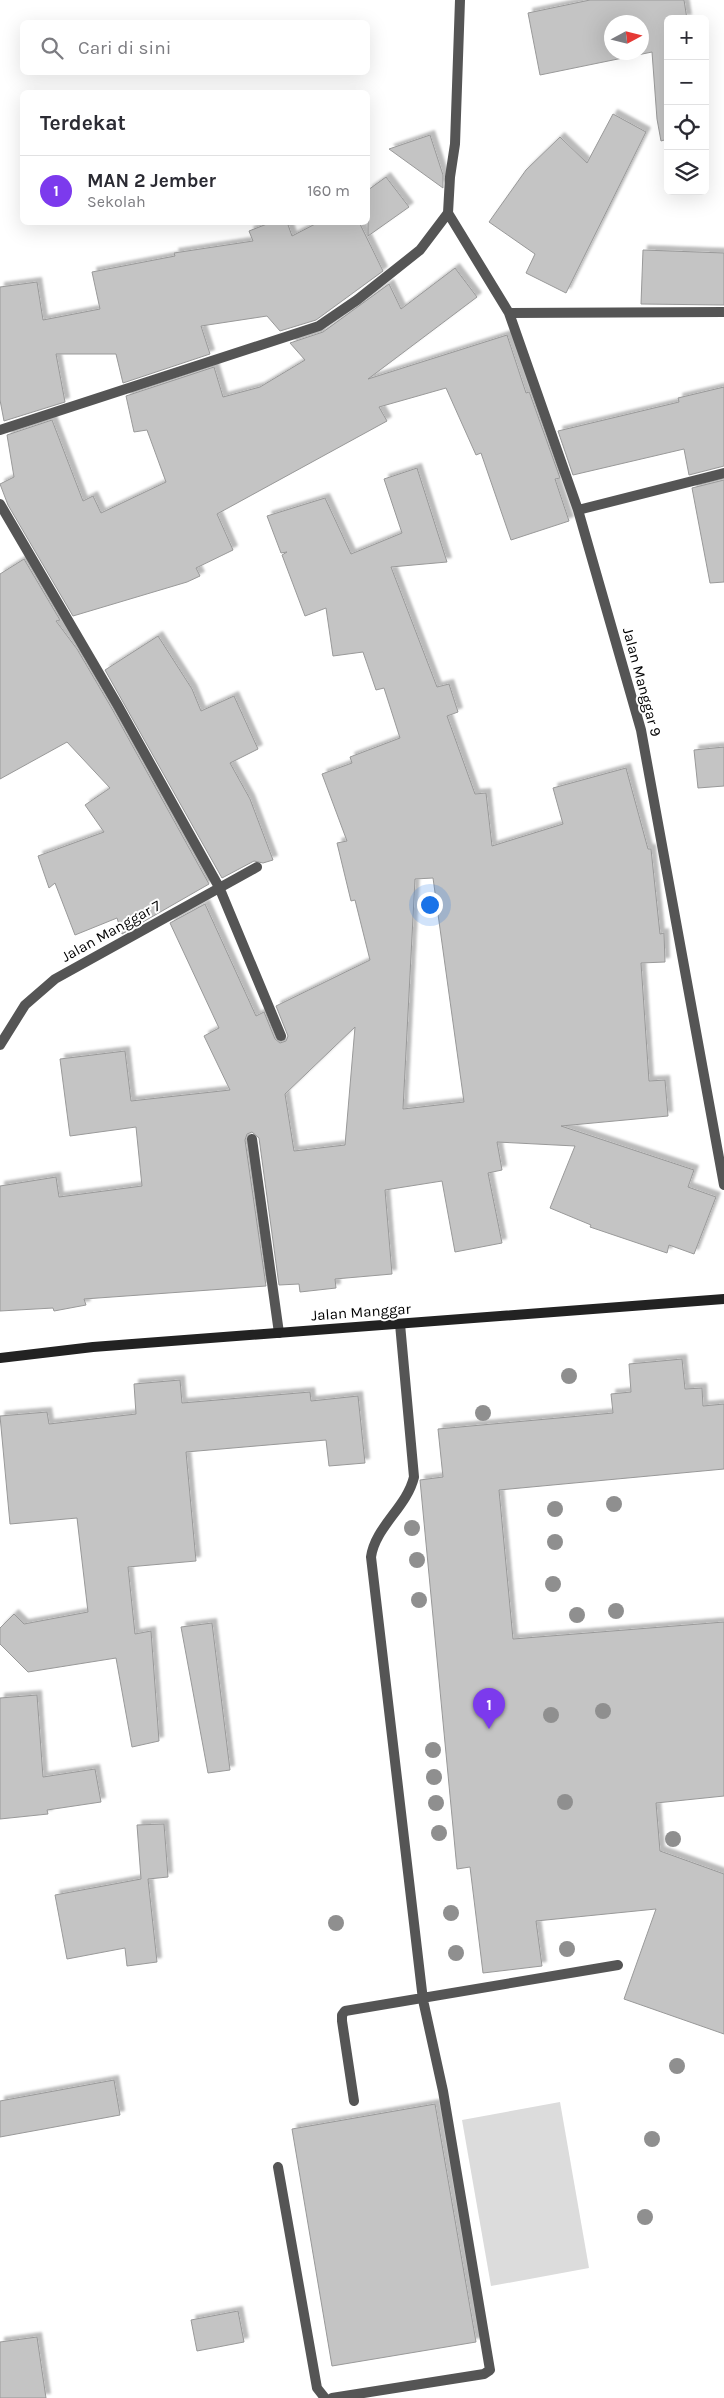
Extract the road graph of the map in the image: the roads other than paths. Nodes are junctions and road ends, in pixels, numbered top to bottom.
1 (460, 0) edge
2 (448, 213) junction
3 (724, 312) edge
4 (510, 313) junction
5 (0, 430) edge
6 (724, 473) edge
7 (0, 504) edge
8 (578, 510) junction
9 (257, 867) dead end
10 (219, 887) junction
11 (281, 1036) dead end
12 (0, 1045) edge
13 (252, 1139) dead end
14 (724, 1185) edge
15 (724, 1299) edge
16 (400, 1324) junction
17 (279, 1333) junction
18 (0, 1358) edge
19 (618, 1965) dead end
20 (422, 2000) junction
21 (354, 2101) dead end
22 (278, 2166) dead end
23 (326, 2398) edge
24 (332, 2398) edge

1 - 2 street
2 - 4 street, Jalan Manggar 9
2 - 5 street
3 - 4 street
4 - 8 street, Jalan Manggar 9
6 - 8 street
7 - 10 street
8 - 14 street, Jalan Manggar 9
9 - 10 street, Jalan Manggar 7
10 - 11 street
10 - 12 street, Jalan Manggar 7
13 - 17 street
15 - 16 main road, Jalan Manggar
16 - 17 main road, Jalan Manggar
16 - 20 street
17 - 18 main road, Jalan Manggar
19 - 20 street
20 - 21 street
20 - 24 street
22 - 23 street

